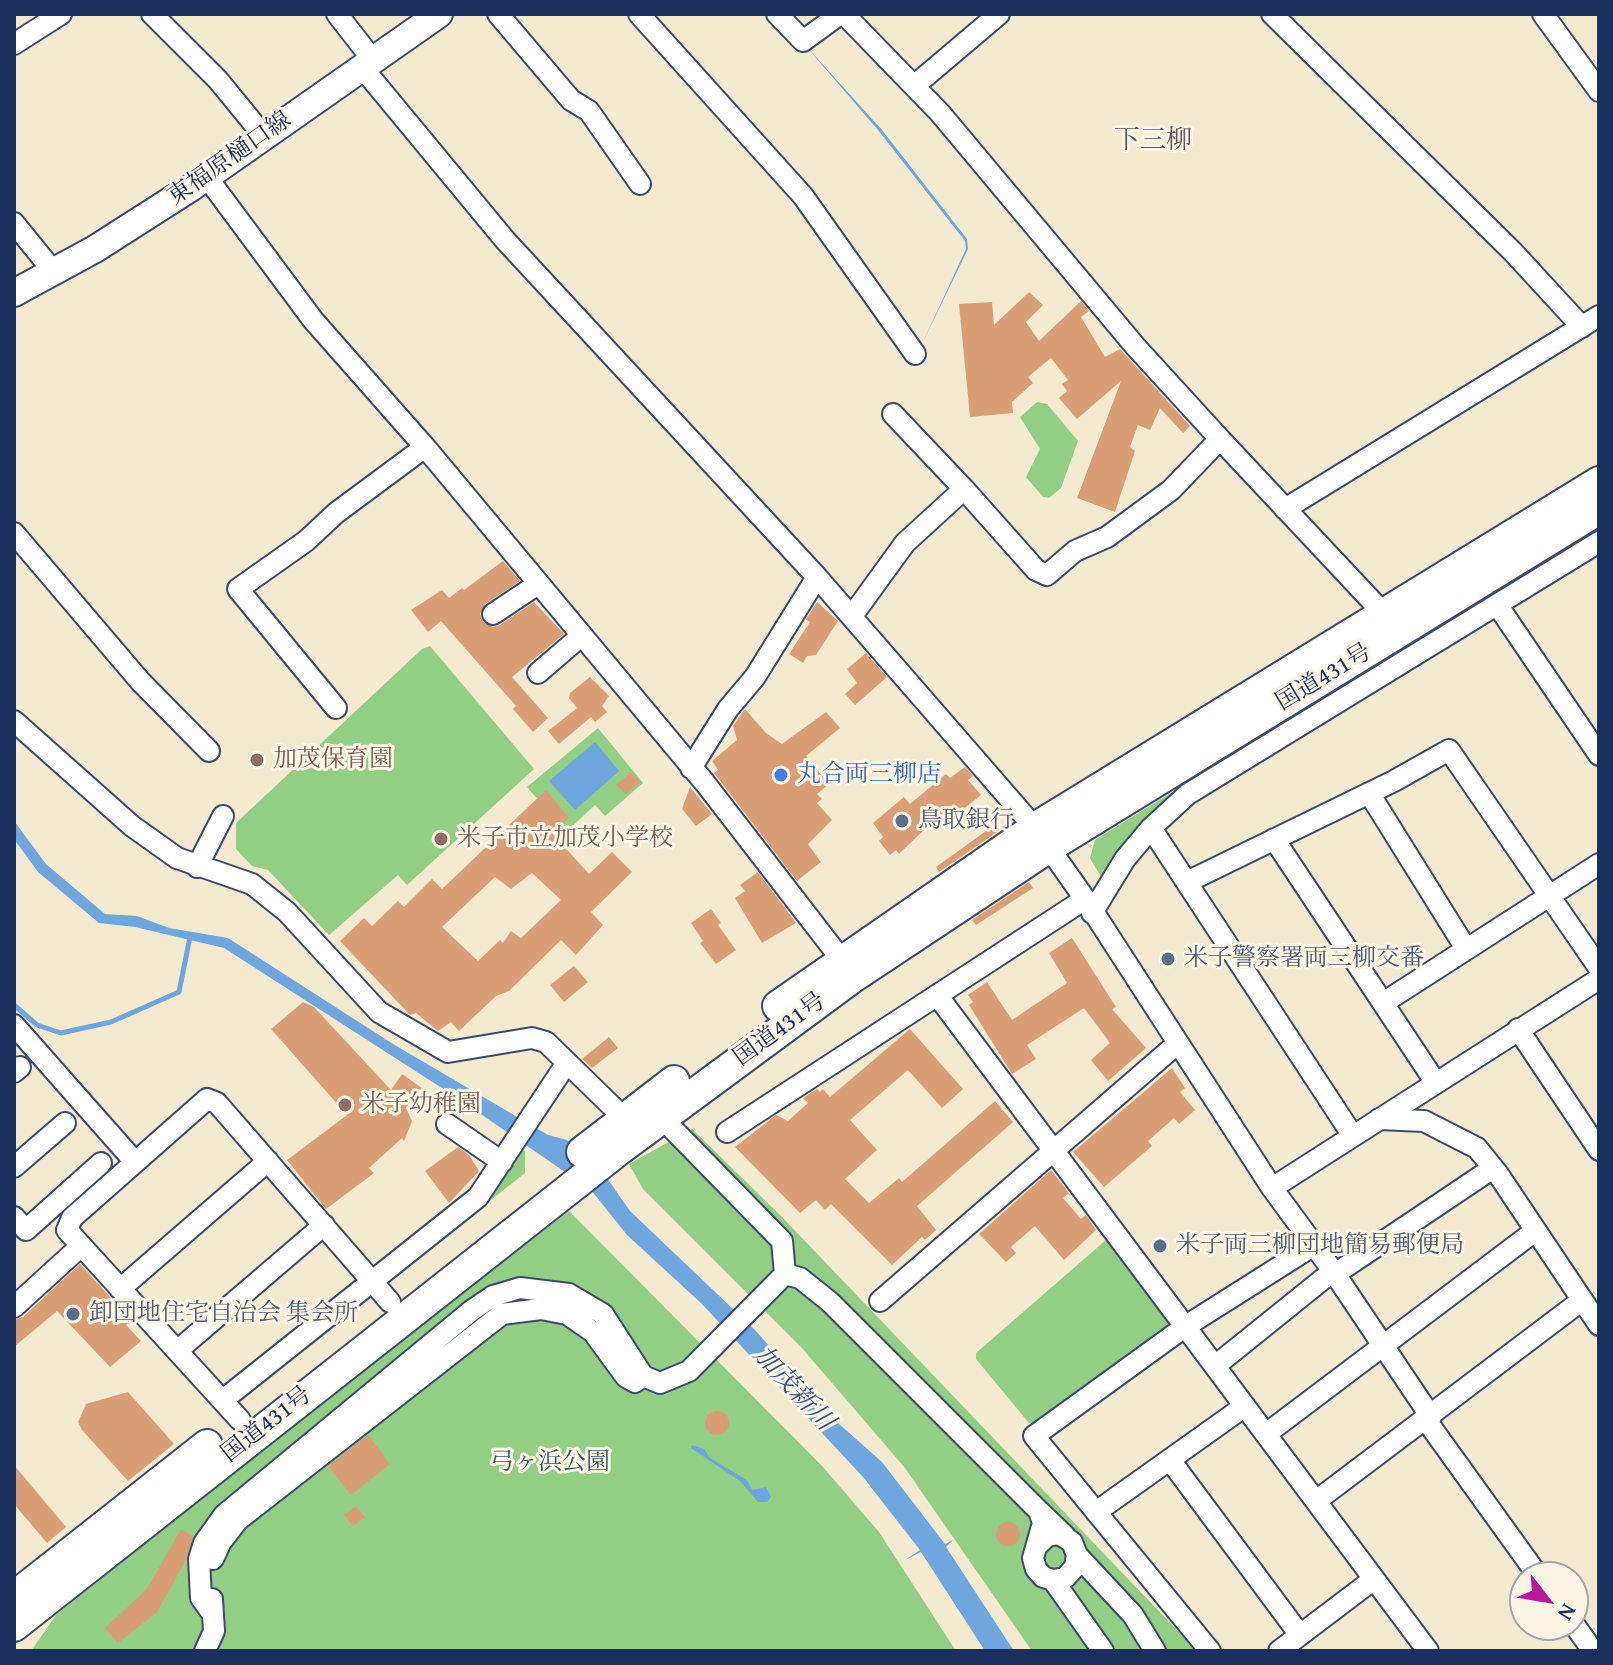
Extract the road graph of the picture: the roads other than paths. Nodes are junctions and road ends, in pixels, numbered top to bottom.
1 (61, 14) edge
2 (152, 14) edge
3 (337, 14) edge
4 (439, 14) edge
5 (498, 14) edge
6 (639, 14) edge
7 (777, 14) edge
8 (842, 14) edge
9 (999, 14) edge
10 (1272, 14) edge
11 (1543, 14) edge
12 (14, 44) edge
13 (367, 62) junction
14 (914, 86) junction
15 (1599, 91) edge
16 (263, 135) junction
17 (206, 176) junction
18 (640, 184) dead end
19 (14, 223) edge
20 (53, 271) junction
21 (14, 293) edge
22 (1590, 322) edge
23 (915, 354) dead end
24 (893, 414) dead end
25 (1220, 439) junction
26 (425, 447) junction
27 (1599, 482) edge
28 (964, 489) junction
29 (1285, 509) junction
30 (1599, 509) edge
31 (14, 533) edge
32 (1599, 542) edge
33 (817, 577) junction
34 (538, 584) junction
35 (1498, 606) junction
36 (493, 614) dead end
37 (1385, 615) junction
38 (852, 616) junction
39 (581, 636) junction
40 (538, 673) dead end
41 (336, 708) dead end
42 (1599, 717) edge
43 (14, 721) edge
44 (1580, 728) junction
45 (209, 751) dead end
46 (1599, 755) edge
47 (691, 768) junction
48 (1369, 793) junction
49 (223, 816) dead end
50 (1151, 828) junction
51 (1042, 837) junction
52 (1274, 839) junction
53 (1599, 864) edge
54 (197, 867) junction
55 (1187, 882) junction
56 (1550, 897) junction
57 (1088, 906) junction
58 (1465, 947) junction
59 (841, 959) junction
60 (1599, 968) edge
61 (1599, 979) edge
62 (937, 995) junction
63 (1383, 1003) junction
64 (14, 1025) edge
65 (1518, 1029) junction
66 (1178, 1043) junction
67 (566, 1064) junction
68 (1436, 1083) junction
69 (661, 1117) junction
70 (1379, 1119) junction
71 (65, 1123) dead end
72 (447, 1124) dead end
73 (727, 1132) dead end
74 (617, 1133) junction
75 (1353, 1136) junction
76 (1052, 1150) junction
77 (1599, 1150) edge
78 (268, 1161) junction
79 (135, 1162) junction
80 (502, 1162) junction
81 (101, 1163) dead end
82 (14, 1167) edge
83 (1493, 1168) junction
84 (1272, 1188) junction
85 (542, 1196) junction
86 (14, 1217) edge
87 (324, 1225) junction
88 (1535, 1231) junction
89 (1314, 1245) junction
90 (81, 1246) junction
91 (1334, 1272) junction
92 (785, 1274) junction
93 (120, 1289) junction
94 (382, 1291) junction
95 (880, 1301) dead end
96 (1581, 1301) junction
97 (14, 1307) edge
98 (1599, 1325) edge
99 (1186, 1326) junction
100 (1381, 1344) junction
101 (177, 1351) junction
102 (1215, 1366) junction
103 (1245, 1406) junction
104 (231, 1410) junction
105 (1428, 1418) junction
106 (1266, 1434) junction
107 (1170, 1460) junction
108 (1316, 1501) junction
109 (1039, 1511) junction
110 (1096, 1512) junction
111 (1065, 1536) junction
112 (1038, 1545) junction
113 (1077, 1555) junction
114 (1528, 1561) edge
115 (1374, 1579) junction
116 (1053, 1580) junction
117 (14, 1597) edge
118 (14, 1626) edge
119 (1300, 1635) junction
120 (205, 1651) edge
121 (1103, 1651) edge
122 (1155, 1651) edge
123 (1210, 1651) edge
124 (1279, 1651) edge
125 (1428, 1651) edge

1 - 12 street
2 - 16 street
3 - 13 street
4 - 13 main road, 東福原樋口線
5 - 18 street
6 - 23 street
7 - 8 street
8 - 14 street
9 - 14 street
10 - 22 street
11 - 15 street
13 - 16 main road, 東福原樋口線
13 - 33 street
14 - 25 street
16 - 17 main road, 東福原樋口線
17 - 20 main road, 東福原樋口線
17 - 26 street
19 - 20 street
20 - 21 main road, 東福原樋口線
22 - 29 street
24 - 28 street
25 - 28 street
25 - 29 street
26 - 34 street
26 - 41 street
27 - 37 highway, 国道431号
28 - 38 street
29 - 37 street
30 - 51 highway, 国道431号
31 - 45 street
32 - 35 street
33 - 38 street
33 - 47 street
34 - 36 street
34 - 39 street
35 - 44 street
35 - 50 street
37 - 51 highway, 国道431号
38 - 51 street
39 - 40 street
39 - 47 street
42 - 44 street
43 - 54 street
44 - 46 street
47 - 59 street
48 - 52 street
48 - 56 street
48 - 58 street
49 - 54 street
50 - 55 street
50 - 57 street
51 - 57 street
51 - 59 highway, 国道431号
51 - 69 highway, 国道431号
52 - 55 street
52 - 63 street
53 - 56 street
54 - 67 street
55 - 75 street
56 - 58 street
56 - 60 street
57 - 62 street
57 - 66 street
58 - 63 street
59 - 74 highway, 国道431号
61 - 65 street
62 - 73 street
62 - 76 street
63 - 68 street
64 - 79 street
65 - 68 street
65 - 77 street
66 - 76 street
66 - 84 street
67 - 74 street
67 - 80 street
68 - 70 street
69 - 74 highway, 国道431号
69 - 92 street
70 - 75 street
70 - 83 street
71 - 82 street
72 - 80 street
74 - 85 highway, 国道431号
75 - 84 street
76 - 95 street
76 - 99 street
78 - 79 street
78 - 87 street
78 - 93 street
79 - 90 street
80 - 94 street
81 - 86 street
83 - 88 street
83 - 91 street
84 - 89 street
85 - 94 highway, 国道431号
85 - 118 highway, 国道431号
87 - 94 street
87 - 101 street
88 - 96 street
88 - 100 street
89 - 91 street
89 - 99 street
90 - 93 street
90 - 97 street
91 - 100 street
91 - 102 street
92 - 109 street
92 - 120 street
93 - 101 street
94 - 104 highway, 国道431号
96 - 98 street
96 - 105 street
99 - 102 street
99 - 110 street
100 - 105 street
100 - 106 street
101 - 104 street
102 - 103 street
103 - 106 street
103 - 107 street
104 - 117 highway, 国道431号
105 - 108 street
105 - 114 street
106 - 108 street
107 - 110 street
107 - 119 street
108 - 115 street
109 - 111 street
109 - 112 street
110 - 123 street
111 - 112 street
111 - 113 street
112 - 116 street
113 - 116 street
113 - 122 street
115 - 119 street
115 - 125 street
116 - 121 street
119 - 124 street

